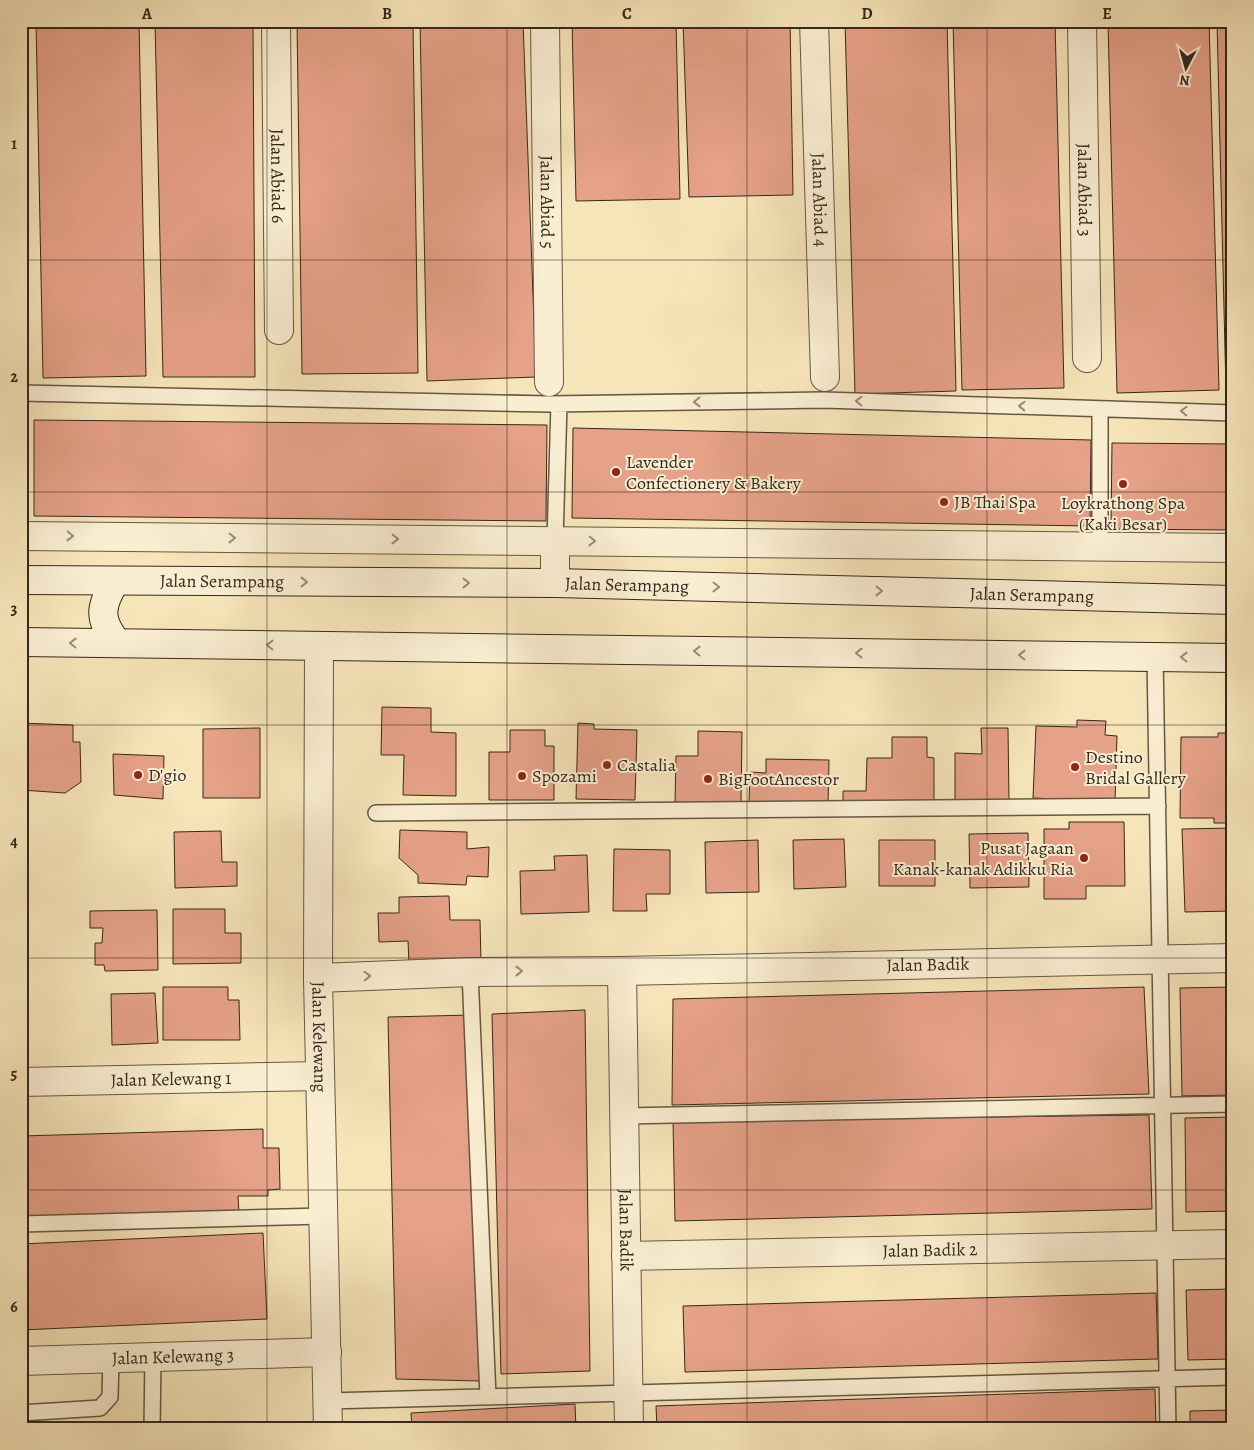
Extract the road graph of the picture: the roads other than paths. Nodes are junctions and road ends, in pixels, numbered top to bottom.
1 (276, 21) edge
2 (545, 21) edge
3 (814, 21) edge
4 (1082, 21) edge
5 (279, 330) dead end
6 (1086, 358) dead end
7 (825, 377) dead end
8 (21, 393) edge
9 (554, 393) junction
10 (1100, 409) junction
11 (1233, 413) edge
12 (21, 536) edge
13 (555, 541) junction
14 (1100, 547) junction
15 (1233, 548) edge
16 (21, 580) edge
17 (115, 581) junction
18 (555, 583) junction
19 (1233, 600) edge
20 (21, 642) edge
21 (117, 643) junction
22 (319, 646) junction
23 (1155, 657) junction
24 (1233, 658) edge
25 (1158, 806) junction
26 (376, 813) dead end
27 (1233, 958) edge
28 (1160, 959) junction
29 (622, 971) junction
30 (470, 972) junction
31 (318, 978) junction
32 (320, 1076) junction
33 (21, 1082) edge
34 (1233, 1104) edge
35 (1162, 1105) junction
36 (624, 1116) junction
37 (323, 1216) junction
38 (21, 1224) edge
39 (1233, 1244) edge
40 (1165, 1245) junction
41 (626, 1256) junction
42 (327, 1352) junction
43 (153, 1357) junction
44 (112, 1358) junction
45 (21, 1361) edge
46 (1233, 1377) edge
47 (1167, 1379) junction
48 (628, 1394) junction
49 (488, 1397) junction
50 (327, 1401) junction
51 (21, 1413) edge
52 (152, 1429) edge
53 (328, 1429) edge
54 (629, 1429) edge
55 (1168, 1429) edge

1 - 5 street, Jalan Abiad 6
2 - 9 street, Jalan Abiad 5
3 - 7 street, Jalan Abiad 4
4 - 6 street, Jalan Abiad 3
8 - 9 lane
10 -> 9 lane
9 - 13 lane
11 -> 10 lane
10 - 14 lane
12 -> 13 street
13 -> 14 street
13 - 18 street
14 - 15 street
16 - 17 street, Jalan Serampang
17 -> 18 street, Jalan Serampang
17 - 21 street
18 -> 19 street, Jalan Serampang
21 -> 20 street
22 -> 21 street
23 -> 22 street
22 - 31 street, Jalan Kelewang
24 -> 23 street
23 - 25 lane
25 - 26 lane
25 - 28 lane
27 - 28 street, Jalan Badik
28 - 29 street, Jalan Badik
28 - 35 lane
30 -> 29 street, Jalan Badik
29 - 36 street, Jalan Badik
31 -> 30 street, Jalan Badik
30 - 49 lane
31 - 32 street, Jalan Kelewang
32 - 33 street, Jalan Kelewang 1
32 - 37 street, Jalan Kelewang
34 - 35 lane
35 - 36 lane
35 - 40 lane
36 - 41 street, Jalan Badik
37 - 38 lane
37 - 42 street, Jalan Kelewang
39 - 40 street, Jalan Badik 2
40 - 41 street, Jalan Badik 2
40 - 47 lane
41 - 48 street, Jalan Badik
42 - 43 street, Jalan Kelewang 3
42 - 50 street, Jalan Kelewang
43 - 44 street, Jalan Kelewang 3
43 - 52 lane
44 - 45 street, Jalan Kelewang 3
44 - 51 lane
46 - 47 lane
47 - 48 lane
47 - 55 lane
48 - 49 lane
48 - 54 street, Jalan Badik
49 - 50 lane
50 - 53 street, Jalan Kelewang

